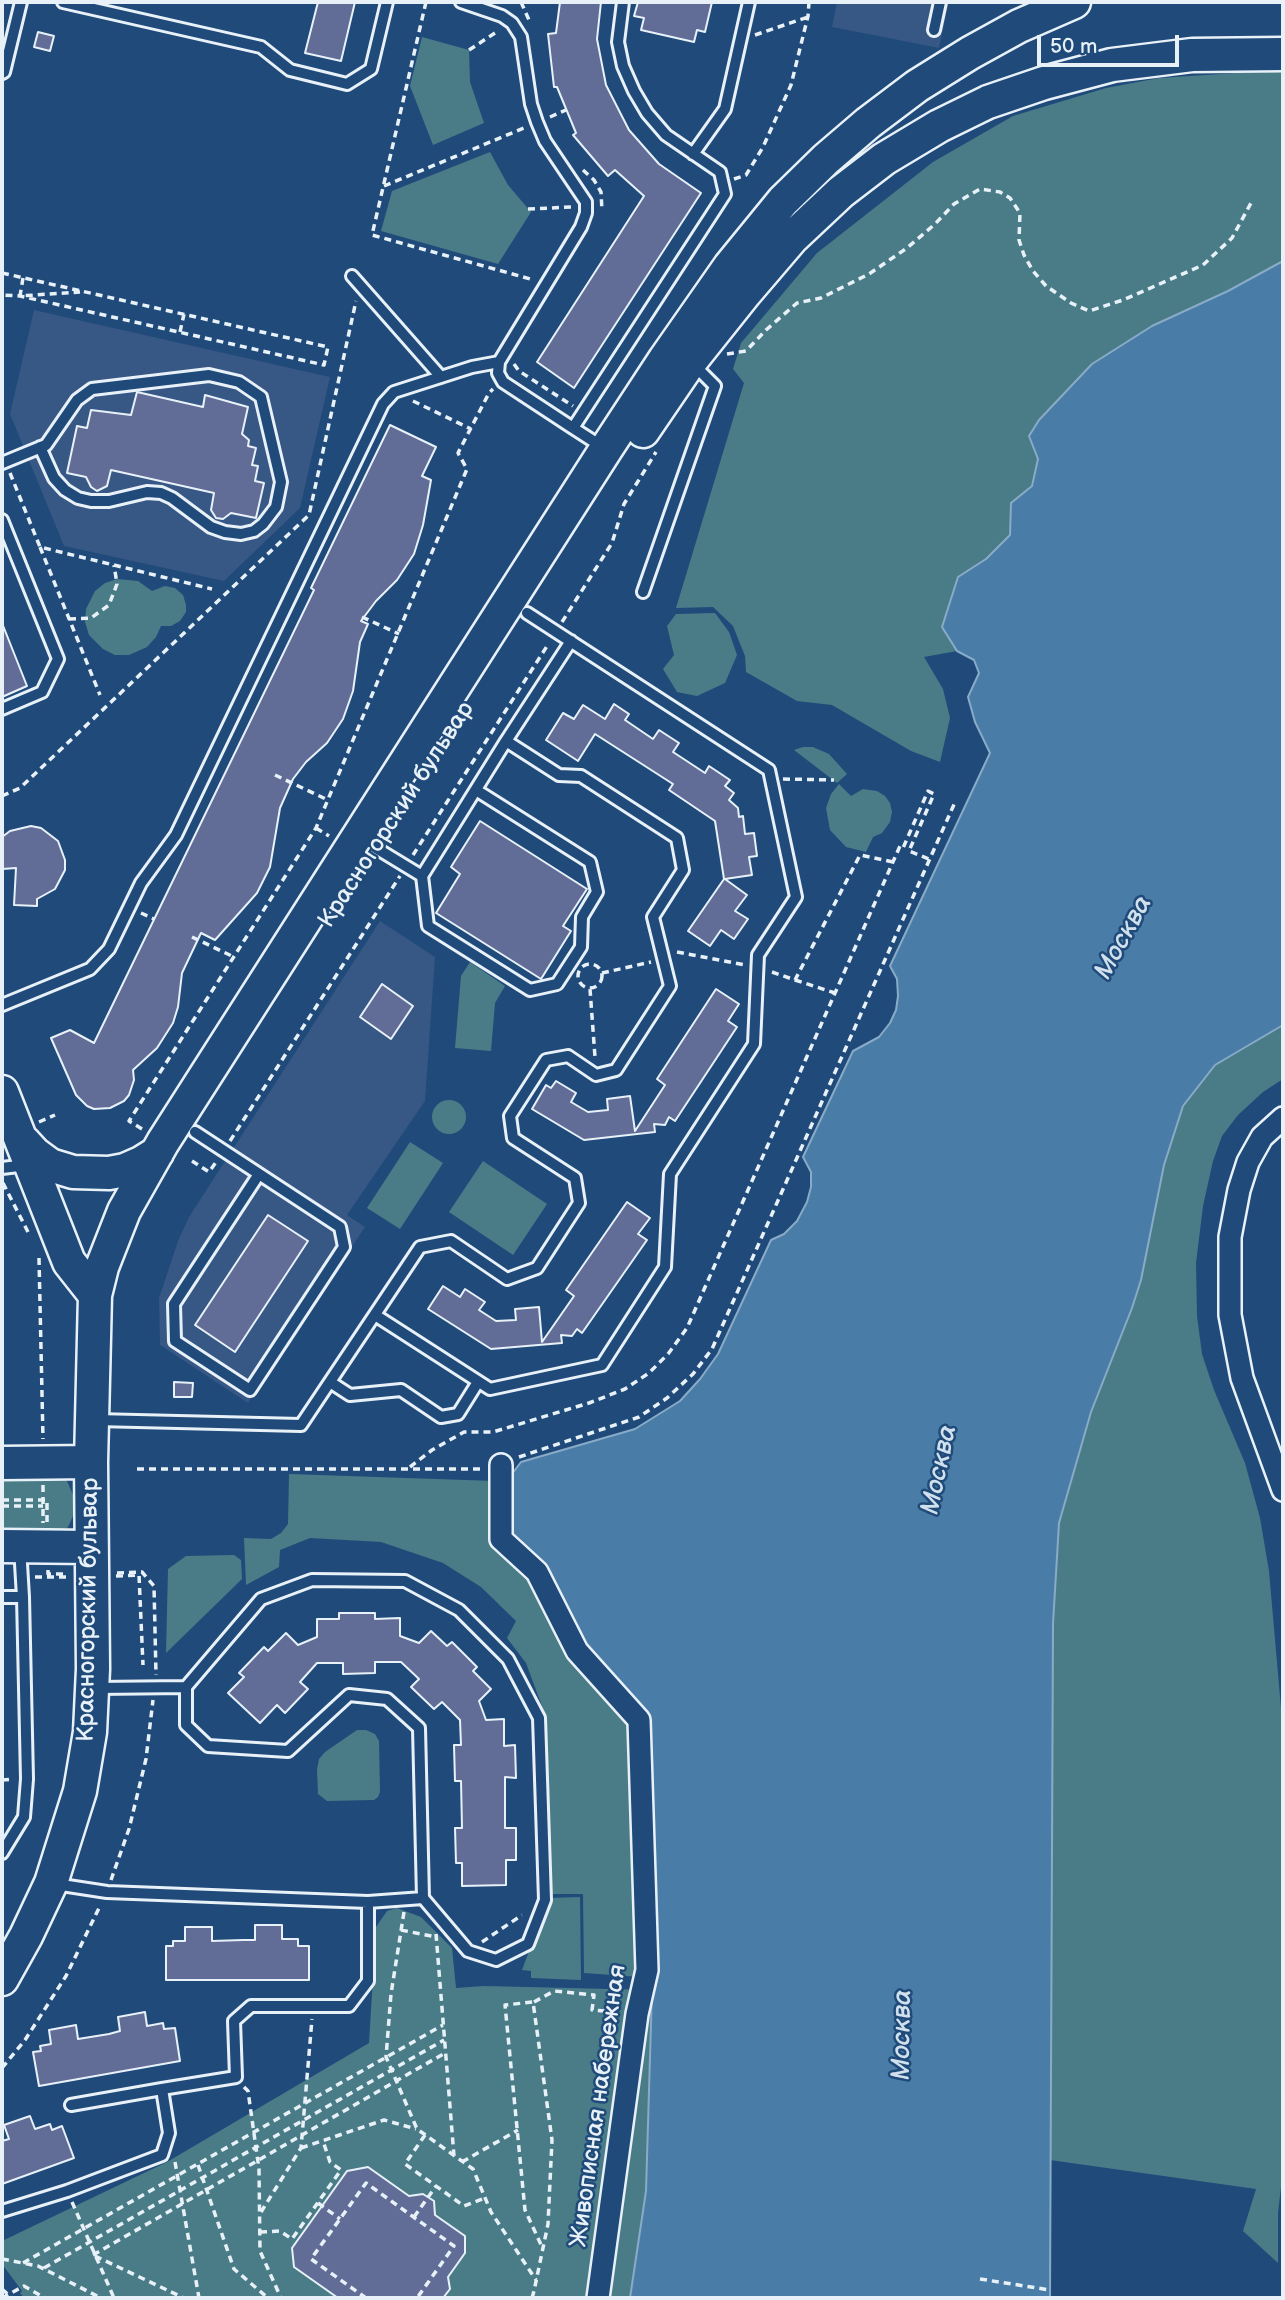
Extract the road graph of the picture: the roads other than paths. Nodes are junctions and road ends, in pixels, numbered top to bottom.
1 (21, 2) edge
2 (64, 2) edge
3 (387, 2) edge
4 (461, 2) edge
5 (623, 2) edge
6 (749, 2) edge
7 (940, 2) edge
8 (1074, 2) edge
9 (934, 30) dead end
10 (1283, 54) edge
11 (2, 73) edge
12 (693, 154) junction
13 (356, 281) road end
14 (499, 362) junction
15 (691, 362) junction
16 (441, 377) junction
17 (573, 428) junction
18 (40, 447) junction
19 (601, 457) junction
20 (4, 462) edge
21 (2, 520) edge
22 (643, 592) dead end
23 (527, 613) junction
24 (570, 642) junction
25 (2, 709) edge
26 (506, 741) junction
27 (476, 790) junction
28 (376, 848) junction
29 (422, 876) junction
30 (2, 1005) edge
31 (2, 1092) edge
32 (1283, 1118) edge
33 (195, 1132) junction
34 (151, 1142) junction
35 (22, 1149) edge
36 (259, 1174) junction
37 (99, 1281) junction
38 (375, 1315) junction
39 (330, 1382) junction
40 (478, 1382) junction
41 (93, 1420) junction
42 (91, 1462) junction
43 (2, 1463) edge
44 (501, 1465) road end
45 (1283, 1490) edge
46 (22, 1546) edge
47 (91, 1547) junction
48 (2, 1597) edge
49 (23, 1597) junction
50 (92, 1688) junction
51 (186, 1688) junction
52 (2, 1853) edge
53 (51, 1883) junction
54 (423, 1898) junction
55 (368, 1902) junction
56 (2, 1979) edge
57 (162, 2089) junction
58 (71, 2105) dead end
59 (2, 2211) edge
60 (598, 2298) edge

1 - 11 lane
2 - 3 lane
4 - 14 lane
5 - 12 lane
6 - 12 lane
7 - 9 lane
8 - 19 main road, Красногорский бульвар
10 - 15 main road, Красногорский бульвар
12 - 17 lane
13 - 16 lane
14 - 16 lane
14 - 17 lane
15 - 22 lane
15 - 23 main road, Красногорский бульвар
16 - 30 lane
17 - 19 lane
18 - 18 lane
18 - 20 lane
19 - 34 main road, Красногорский бульвар
21 - 25 lane
23 - 24 lane
23 - 28 main road, Красногорский бульвар
24 - 26 lane
24 - 40 lane
26 - 27 lane
26 - 38 lane
27 - 29 lane
27 - 29 lane
28 - 29 lane
28 - 33 main road, Красногорский бульвар
31 - 35 main road
32 - 45 street
33 - 36 lane
33 - 37 main road, Красногорский бульвар
34 - 35 main road
34 - 37 main road, Красногорский бульвар
35 - 37 main road
36 - 36 lane
37 - 41 main road, Красногорский бульвар
38 - 39 lane
38 - 40 lane
39 - 40 lane
39 - 41 lane
41 - 42 main road, Красногорский бульвар
42 - 43 main road
42 - 47 main road, Красногорский бульвар
44 - 60 street, Живописная набережная
46 - 47 main road
46 - 49 lane
47 - 50 main road, Красногорский бульвар
48 - 49 lane
49 - 52 lane
50 - 51 lane
50 - 53 main road, Красногорский бульвар
51 - 54 lane
51 - 54 lane
53 - 55 lane
53 - 56 main road, Красногорский бульвар
54 - 55 lane
55 - 57 lane
57 - 58 lane
57 - 59 lane

